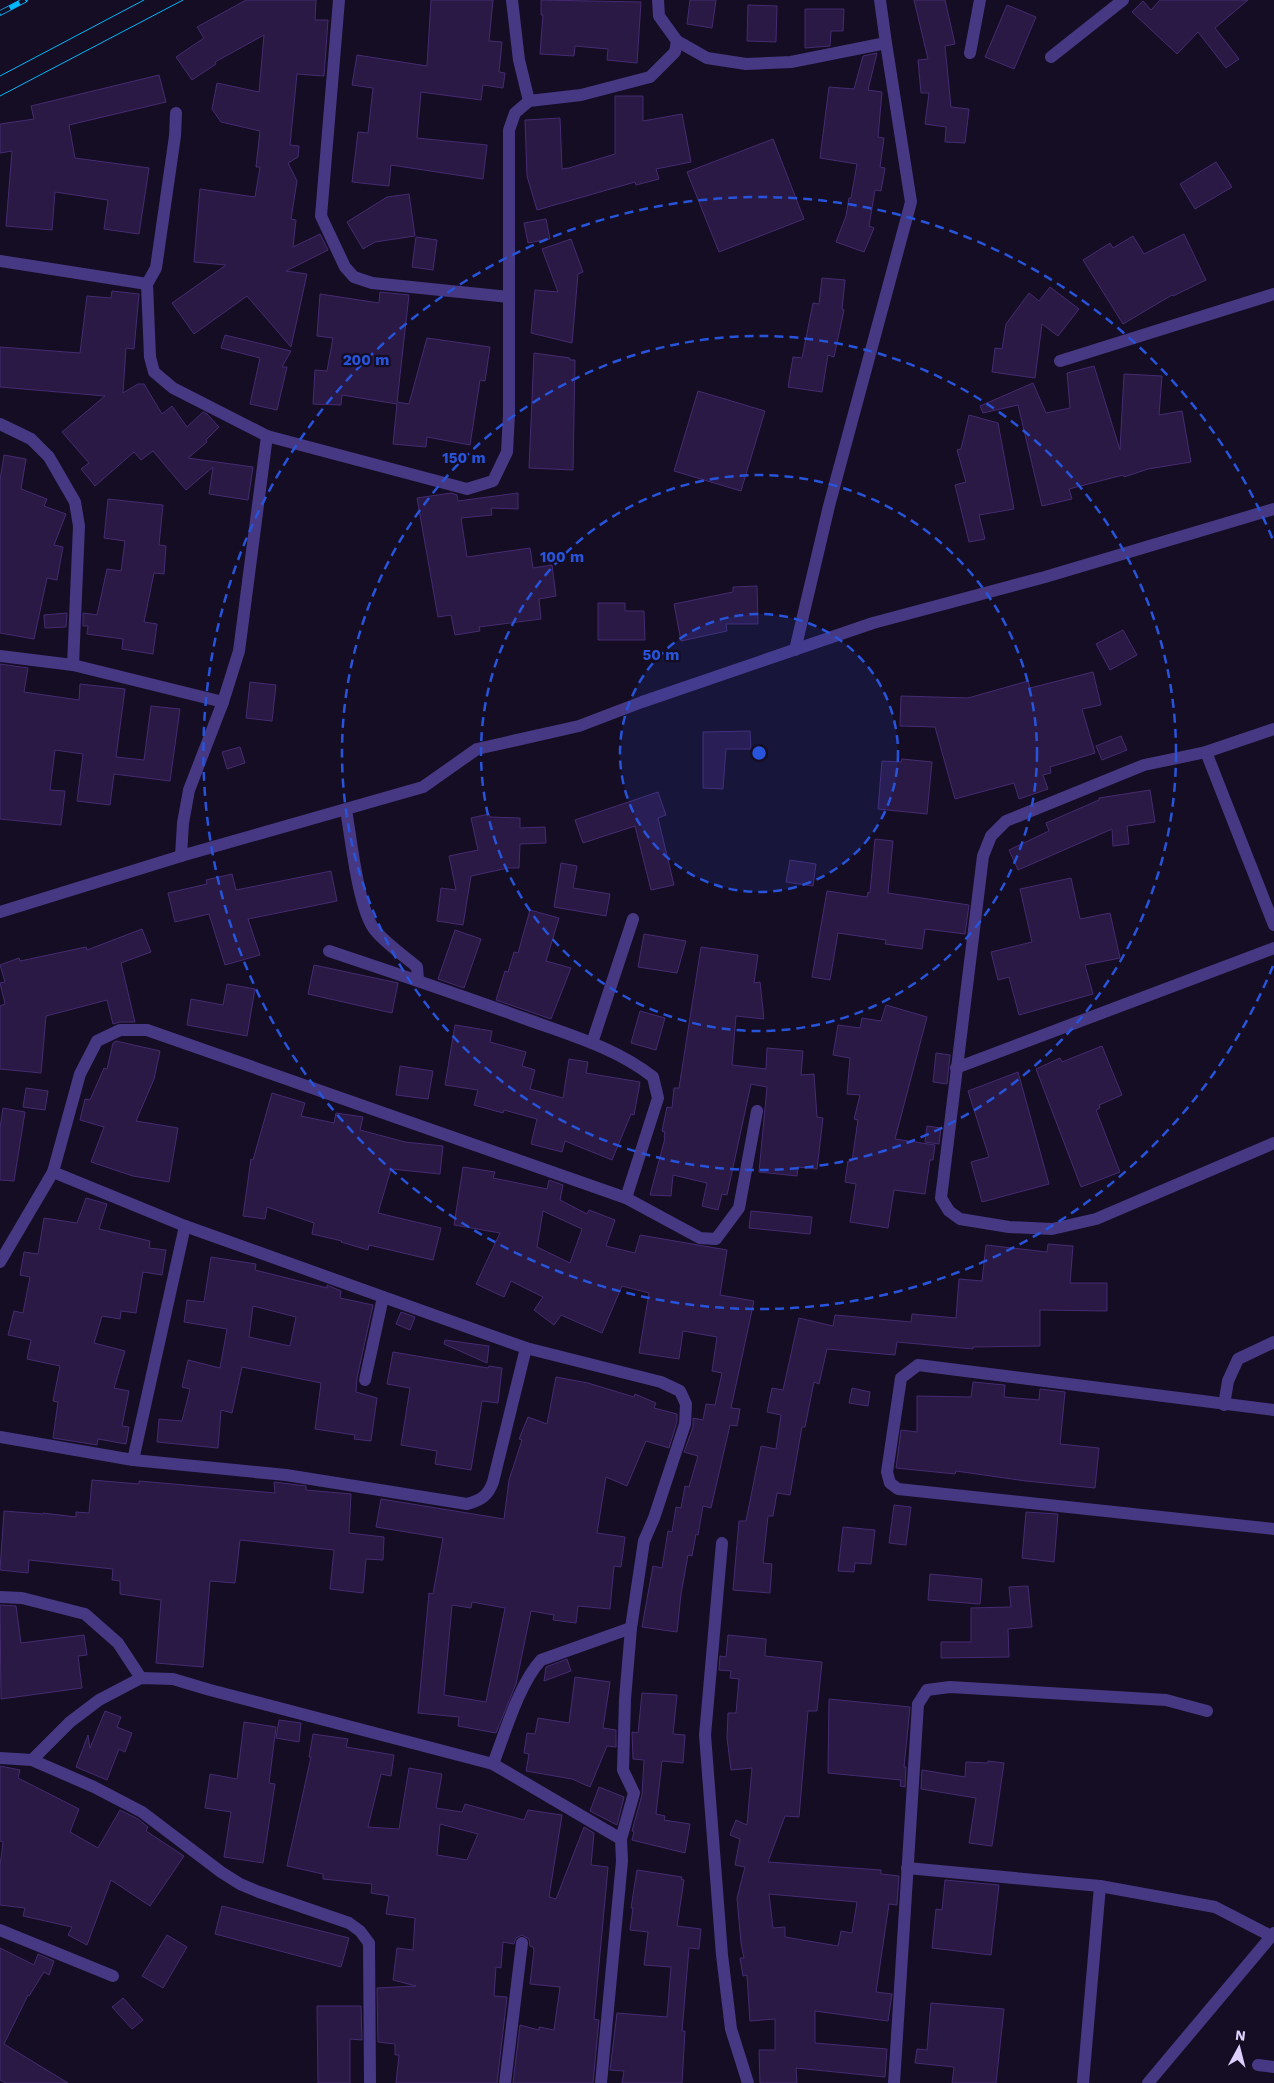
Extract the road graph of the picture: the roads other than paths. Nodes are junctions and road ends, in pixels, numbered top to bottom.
1 (339, 0) edge
2 (512, 0) edge
3 (658, 0) edge
4 (880, 0) edge
5 (980, 0) edge
6 (1123, 0) edge
7 (677, 41) junction
8 (886, 43) junction
9 (970, 53) dead end
10 (1051, 57) dead end
11 (529, 101) junction
12 (176, 113) dead end
13 (0, 261) edge
14 (147, 284) junction
15 (1274, 294) edge
16 (509, 298) junction
17 (1060, 361) dead end
18 (0, 424) edge
19 (267, 436) junction
20 (1274, 509) edge
21 (795, 650) junction
22 (0, 656) edge
23 (73, 665) junction
24 (223, 702) junction
25 (1274, 728) edge
26 (1206, 752) junction
27 (346, 810) junction
28 (181, 856) junction
29 (0, 912) edge
30 (633, 919) dead end
31 (1274, 926) edge
32 (1274, 948) edge
33 (328, 951) dead end
34 (418, 980) junction
35 (592, 1043) junction
36 (956, 1068) junction
37 (757, 1111) dead end
38 (1274, 1143) edge
39 (53, 1172) junction
40 (626, 1198) junction
41 (185, 1226) junction
42 (0, 1262) edge
43 (383, 1297) junction
44 (1274, 1342) edge
45 (526, 1348) junction
46 (365, 1380) dead end
47 (1224, 1405) junction
48 (1274, 1410) edge
49 (0, 1437) edge
50 (133, 1460) junction
51 (1274, 1529) edge
52 (722, 1543) dead end
53 (0, 1597) edge
54 (631, 1628) junction
55 (141, 1678) junction
56 (1207, 1711) dead end
57 (0, 1758) edge
58 (32, 1760) junction
59 (493, 1764) junction
60 (621, 1839) junction
61 (907, 1868) junction
62 (1100, 1886) junction
63 (0, 1930) edge
64 (1272, 1934) edge
65 (522, 1943) dead end
66 (113, 1976) dead end
67 (1258, 2065) dead end
68 (1274, 2067) edge
69 (370, 2083) edge
70 (505, 2083) edge
71 (601, 2083) edge
72 (748, 2083) edge
73 (894, 2083) edge
74 (1083, 2083) edge
75 (1148, 2083) edge

1 - 16 street
2 - 11 street
3 - 7 street
4 - 8 street
5 - 9 street
6 - 10 street
7 - 8 street
7 - 11 street
8 - 21 street
11 - 16 street
12 - 14 street
13 - 14 street
14 - 19 street
15 - 17 street
16 - 19 street
18 - 23 street
19 - 24 street
20 - 21 street
21 - 27 street
22 - 23 street
23 - 24 street
24 - 28 street
25 - 26 street
26 - 31 street
26 - 36 street
27 - 28 street
27 - 34 street
28 - 29 street
30 - 35 street
32 - 36 street
33 - 34 street
34 - 35 street
35 - 40 street
36 - 38 street
37 - 40 street
39 - 40 street
39 - 41 street
39 - 42 street
41 - 43 street
41 - 50 street
43 - 45 street
43 - 46 street
44 - 47 street
45 - 50 street
45 - 54 street
47 - 48 street
47 - 51 street
49 - 50 street
52 - 72 street
53 - 55 street
54 - 59 street
54 - 60 street
55 - 58 street
55 - 59 street
56 - 61 street
57 - 58 street
58 - 69 street
59 - 60 street
60 - 71 street
61 - 62 street
61 - 73 street
62 - 64 street
62 - 74 street
63 - 66 street
64 - 75 street
65 - 70 street
67 - 68 street

